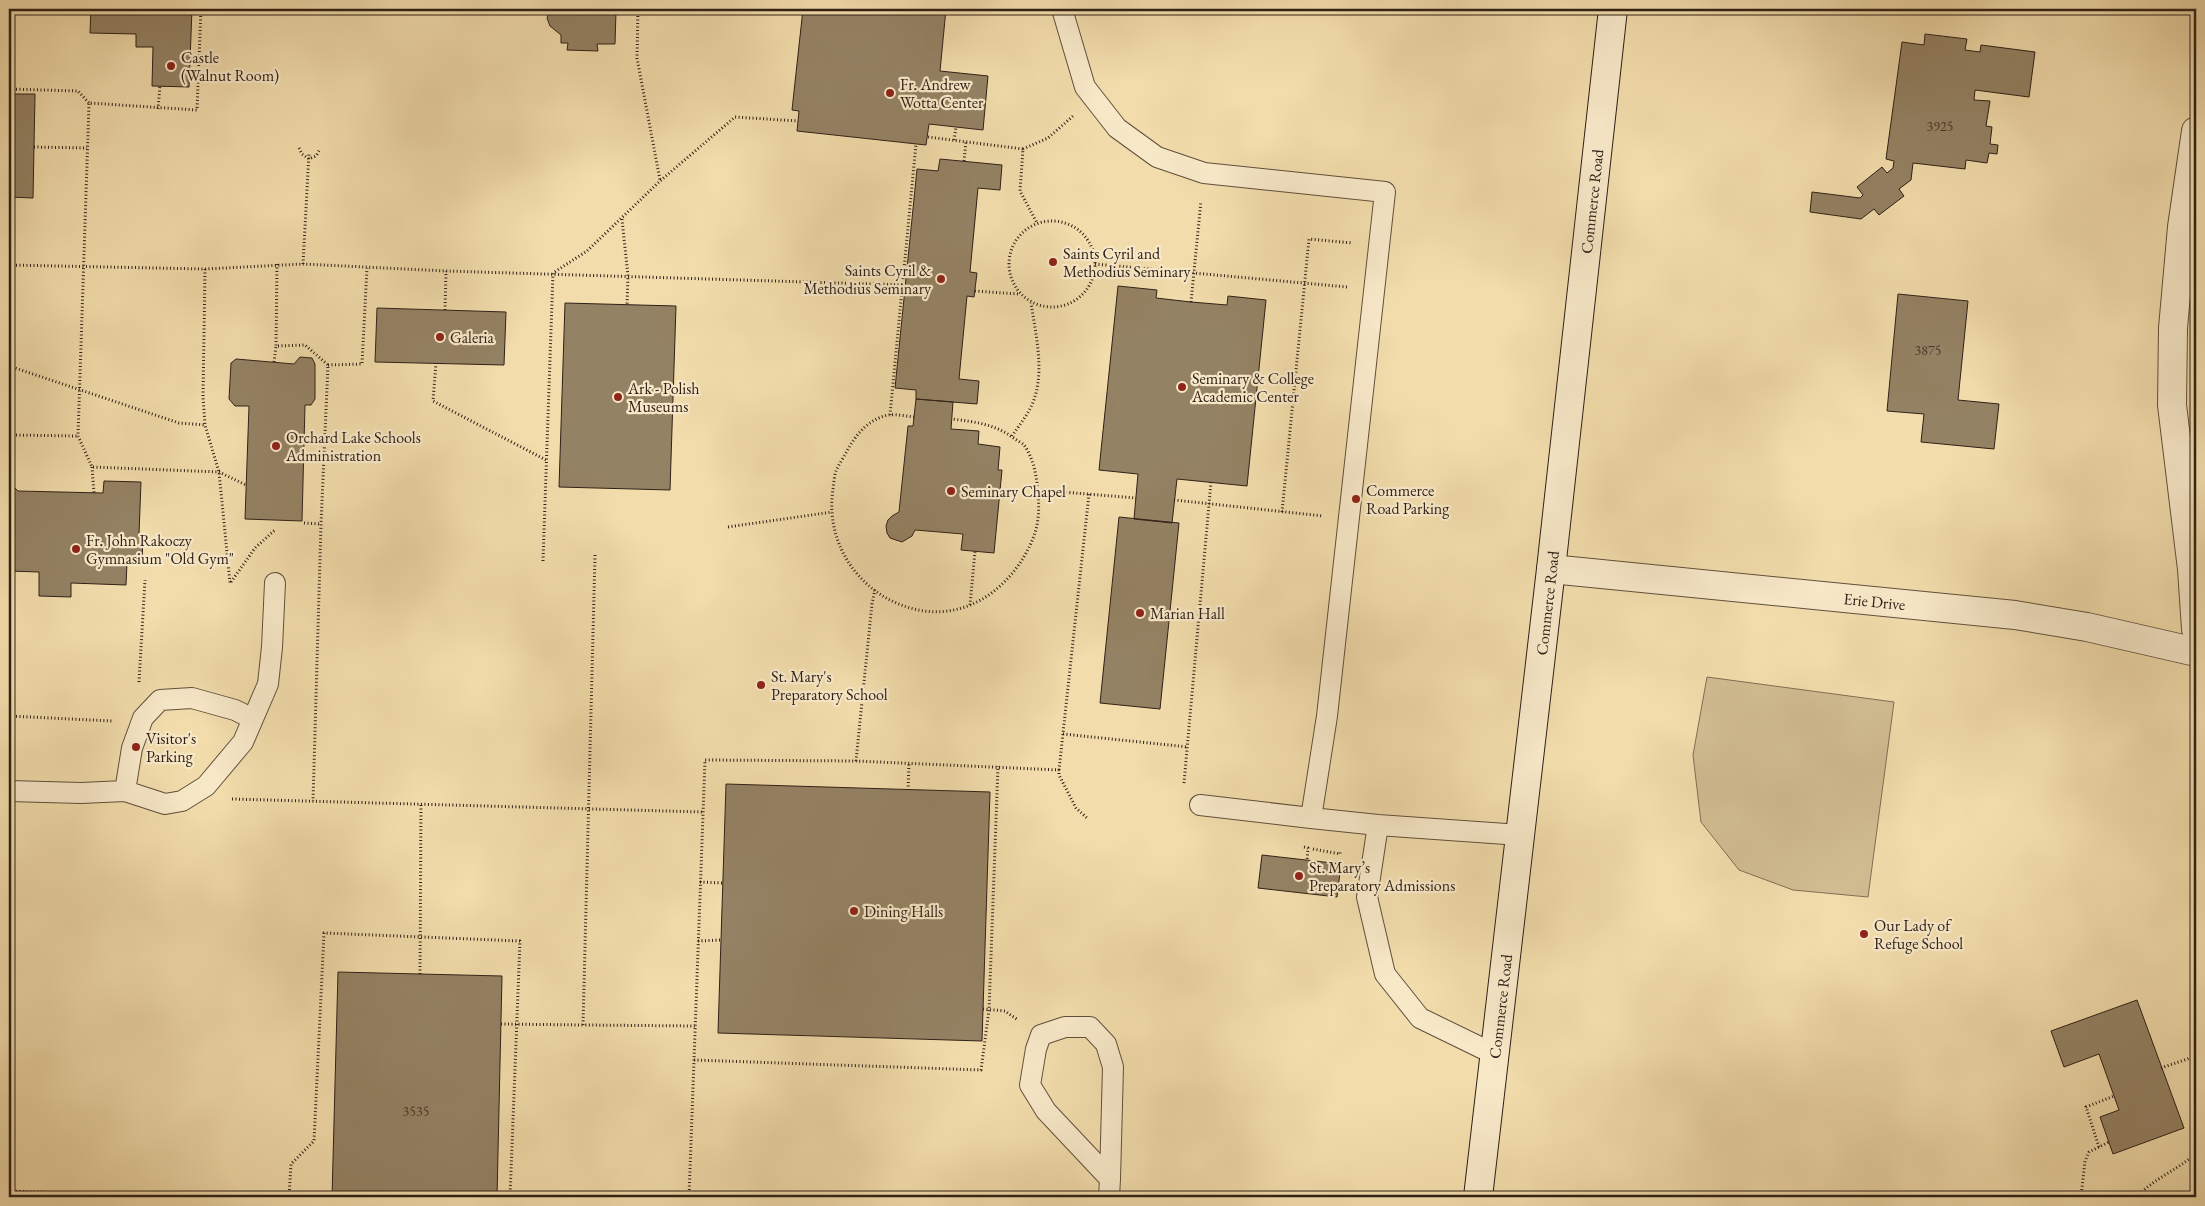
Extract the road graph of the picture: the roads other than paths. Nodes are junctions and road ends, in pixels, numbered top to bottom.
1 (1062, 9) edge
2 (1613, 9) edge
3 (2196, 131) edge
4 (1551, 568) junction
5 (275, 583) dead end
6 (2196, 629) edge
7 (2196, 652) edge
8 (253, 719) junction
9 (9, 791) edge
10 (125, 791) junction
11 (1200, 805) road end
12 (1311, 818) junction
13 (1378, 826) junction
14 (1520, 835) junction
15 (1494, 1054) junction
16 (1110, 1188) edge
17 (1478, 1197) edge

1 - 12 lane
2 - 4 main road, Commerce Road
3 - 6 main road
4 - 7 main road, Erie Drive
4 - 14 main road, Commerce Road
5 - 8 lane
8 - 10 lane
8 - 10 lane
9 - 10 lane
11 - 12 lane
12 - 13 lane
13 - 14 lane
13 - 15 lane
14 - 15 main road, Commerce Road
15 - 17 main road, Commerce Road
16 - 16 lane

